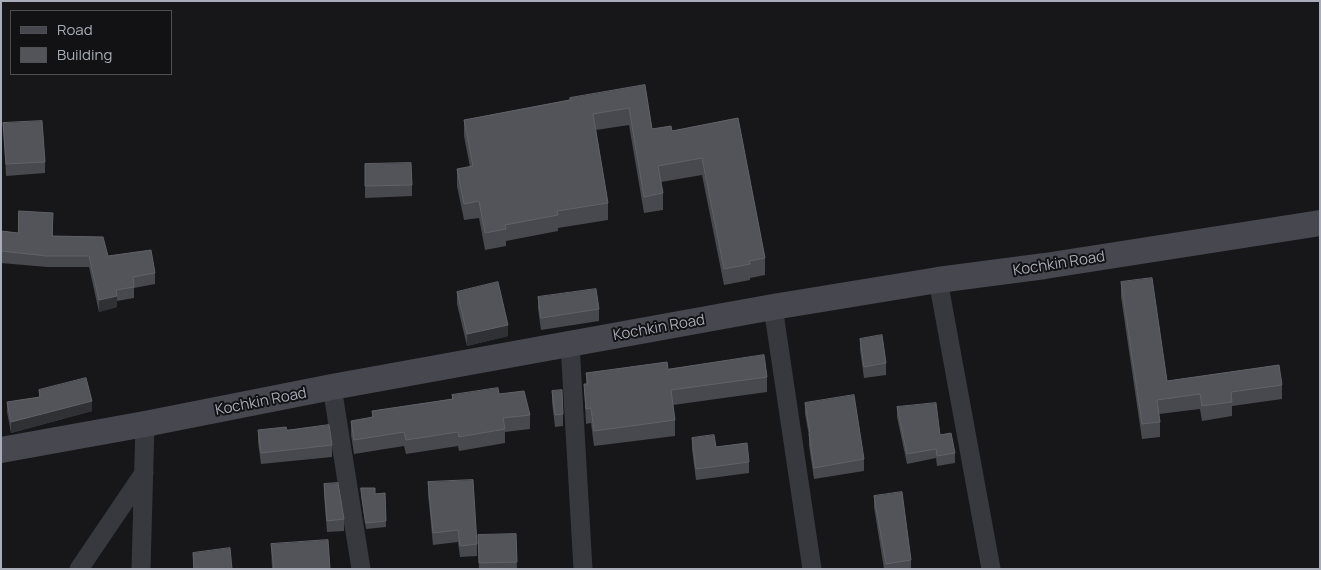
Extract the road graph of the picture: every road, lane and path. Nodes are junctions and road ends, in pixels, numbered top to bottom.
1 (1320, 223) edge
2 (938, 280) junction
3 (774, 307) junction
4 (570, 344) junction
5 (332, 387) junction
6 (145, 424) junction
7 (1, 450) edge
8 (144, 473) junction
9 (79, 569) edge
10 (141, 569) edge
11 (361, 569) edge
12 (583, 569) edge
13 (812, 569) edge
14 (992, 569) edge

1 - 2 main road, Kochkin Road
2 - 3 main road, Kochkin Road
2 - 14 street
3 - 4 main road, Kochkin Road
3 - 13 street
4 - 5 main road, Kochkin Road
4 - 12 street
5 - 6 main road, Kochkin Road
5 - 11 street
6 - 7 main road, Kochkin Road
6 - 8 street
8 - 9 street
8 - 10 street

